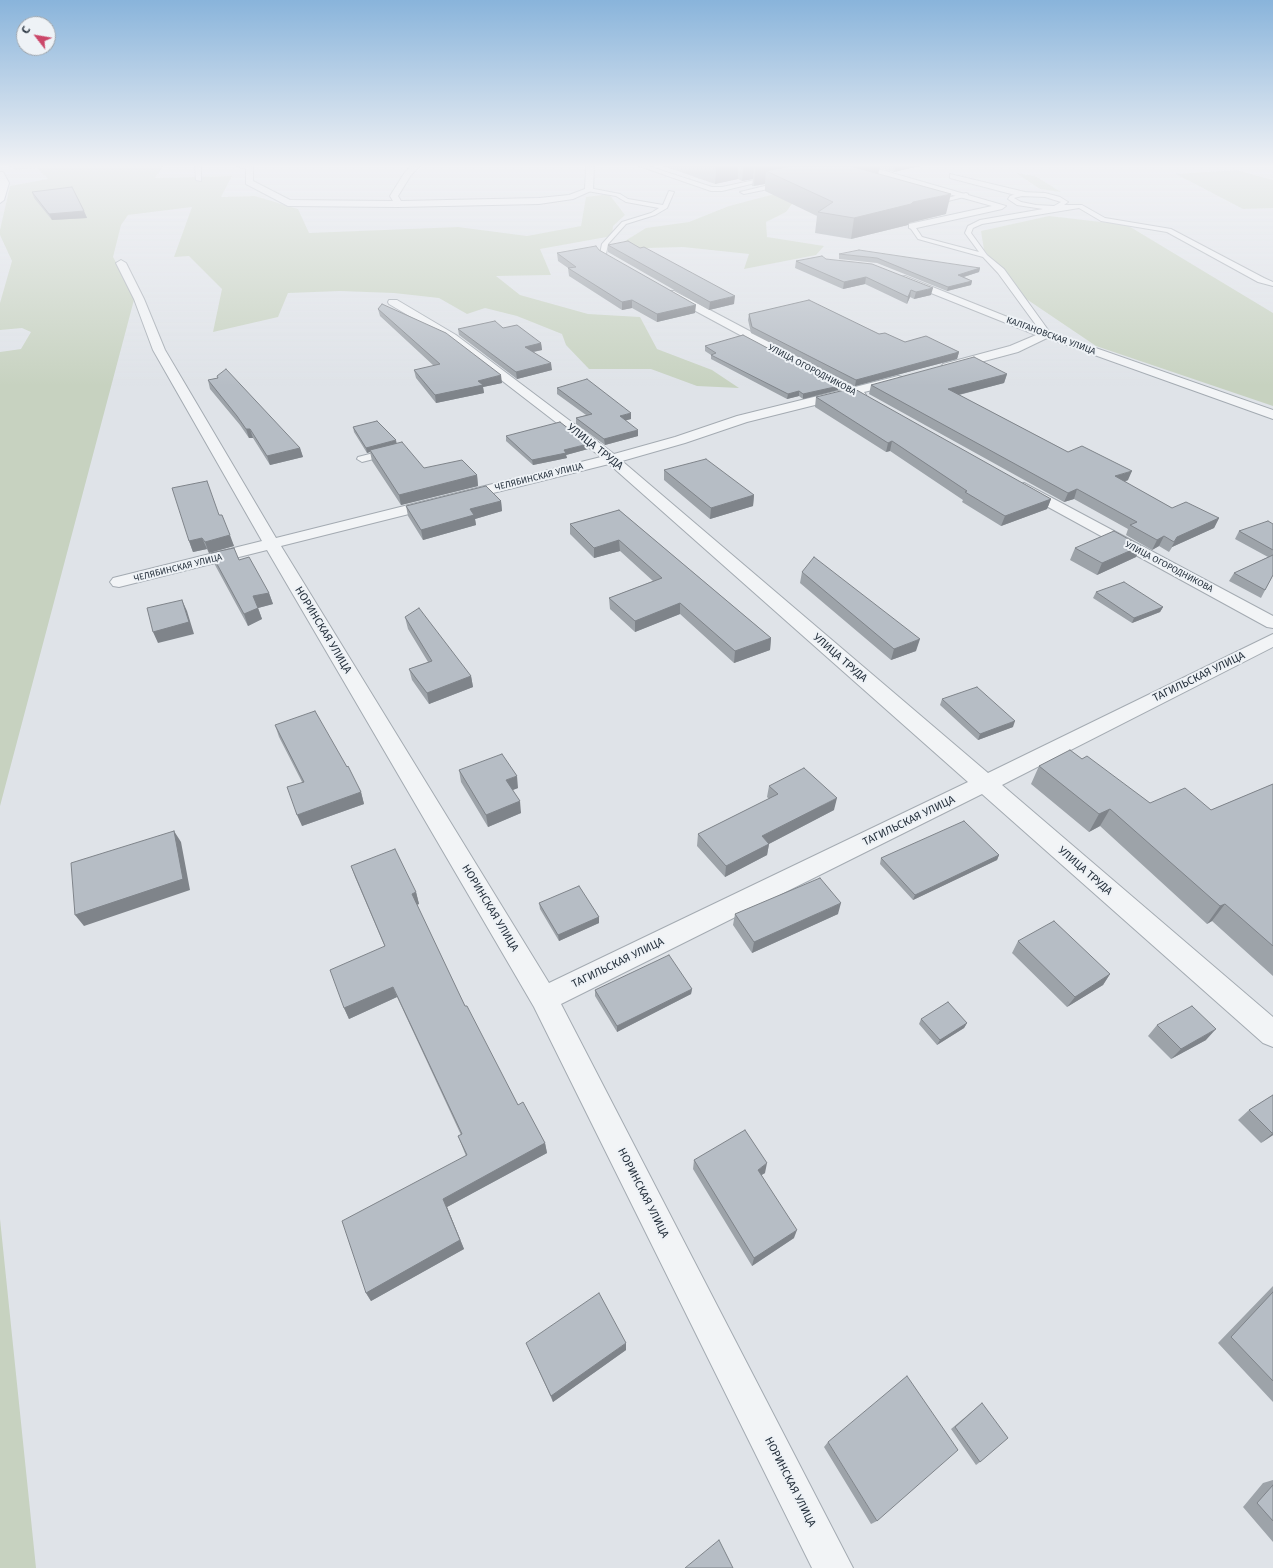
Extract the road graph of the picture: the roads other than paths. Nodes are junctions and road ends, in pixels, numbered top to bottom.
1 (610, 239) edge
2 (924, 239) edge
3 (973, 239) edge
4 (1185, 239) edge
5 (603, 254) joint
6 (985, 256) junction
7 (616, 262) edge
8 (121, 263) dead end
9 (896, 275) edge
10 (1273, 284) edge
11 (660, 288) edge
12 (393, 302) dead end
13 (1046, 334) junction
14 (930, 371) edge
15 (915, 376) edge
16 (854, 392) junction
17 (875, 404) edge
18 (1273, 415) edge
19 (401, 449) edge
20 (362, 459) dead end
21 (612, 459) junction
22 (1013, 482) edge
23 (272, 545) junction
24 (119, 582) dead end
25 (1273, 623) edge
26 (1273, 640) edge
27 (984, 784) junction
28 (544, 999) junction
29 (1273, 1034) edge
30 (833, 1568) edge

1 - 5 lane
2 - 6 lane
3 - 6 lane
4 - 10 lane
5 - 7 street
6 - 13 lane
8 - 23 street, НОРИНСКАЯ УЛИЦА
9 - 13 street, КАЛГАНОВСКАЯ УЛИЦА
11 - 16 street, УЛИЦА ОГОРОДНИКОВА
12 - 21 street, УЛИЦА ТРУДА
13 - 14 street
13 - 18 street, КАЛГАНОВСКАЯ УЛИЦА
15 - 16 street, ЧЕЛЯБИНСКАЯ УЛИЦА
16 - 17 street, УЛИЦА ОГОРОДНИКОВА
16 - 21 street, ЧЕЛЯБИНСКАЯ УЛИЦА
19 - 20 lane
21 - 23 street, ЧЕЛЯБИНСКАЯ УЛИЦА
21 - 27 street, УЛИЦА ТРУДА
22 - 25 street, УЛИЦА ОГОРОДНИКОВА
23 - 24 street, ЧЕЛЯБИНСКАЯ УЛИЦА
23 - 28 street, НОРИНСКАЯ УЛИЦА
26 - 27 street, ТАГИЛЬСКАЯ УЛИЦА
27 - 28 street, ТАГИЛЬСКАЯ УЛИЦА
27 - 29 street, УЛИЦА ТРУДА
28 - 30 street, НОРИНСКАЯ УЛИЦА

